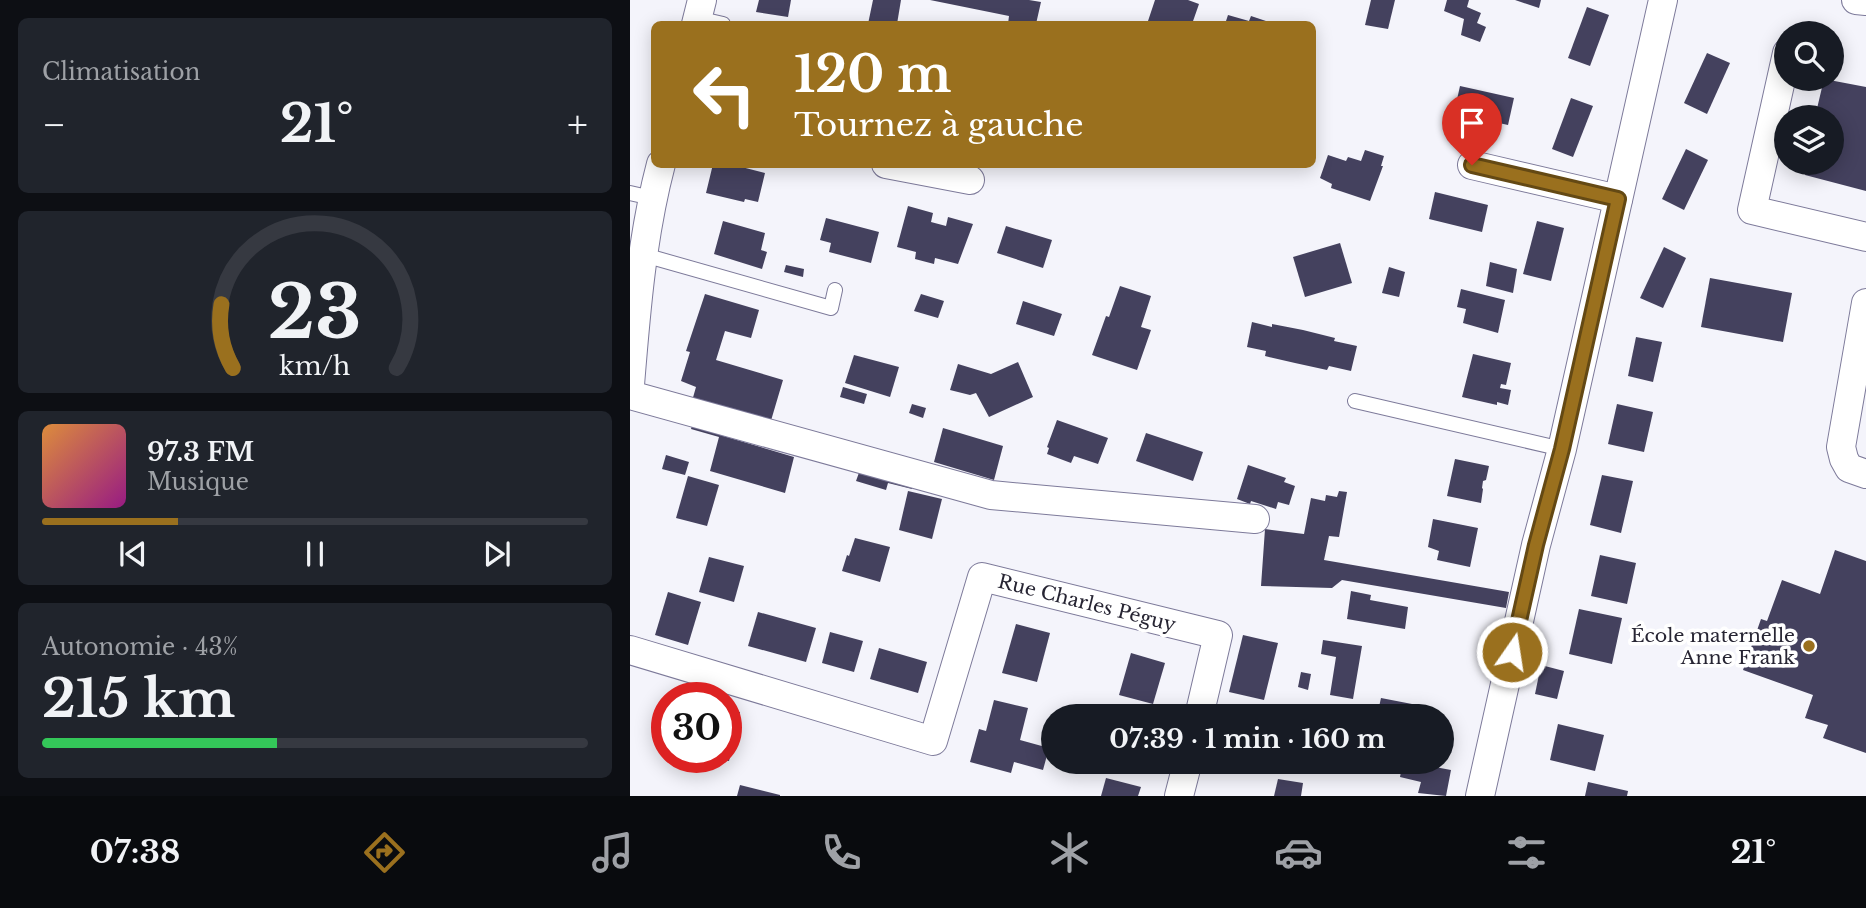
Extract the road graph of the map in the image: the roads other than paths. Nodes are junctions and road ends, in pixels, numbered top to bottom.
1 (1662, 0) edge
2 (1856, 0) edge
3 (1866, 1) edge
4 (1779, 91) edge
5 (1472, 165) dead end
6 (658, 168) edge
7 (907, 168) edge
8 (970, 180) dead end
9 (641, 195) edge
10 (1618, 199) junction
11 (1866, 237) edge
12 (644, 255) junction
13 (835, 290) dead end
14 (1866, 303) edge
15 (630, 385) edge
16 (630, 396) edge
17 (1355, 401) dead end
18 (1562, 449) junction
19 (1866, 474) edge
20 (1255, 519) dead end
21 (630, 650) edge
22 (1202, 704) edge
23 (1185, 774) edge
24 (1179, 796) edge
25 (1480, 796) edge

1 - 10 street
2 - 3 street
4 - 11 street
5 - 10 street
6 - 9 street
7 - 8 street
9 - 12 street
10 - 18 street
12 - 13 lane
12 - 15 street
14 - 19 street
16 - 20 street
17 - 18 lane
18 - 25 street
21 - 22 street, Rue Charles Péguy
23 - 24 street

